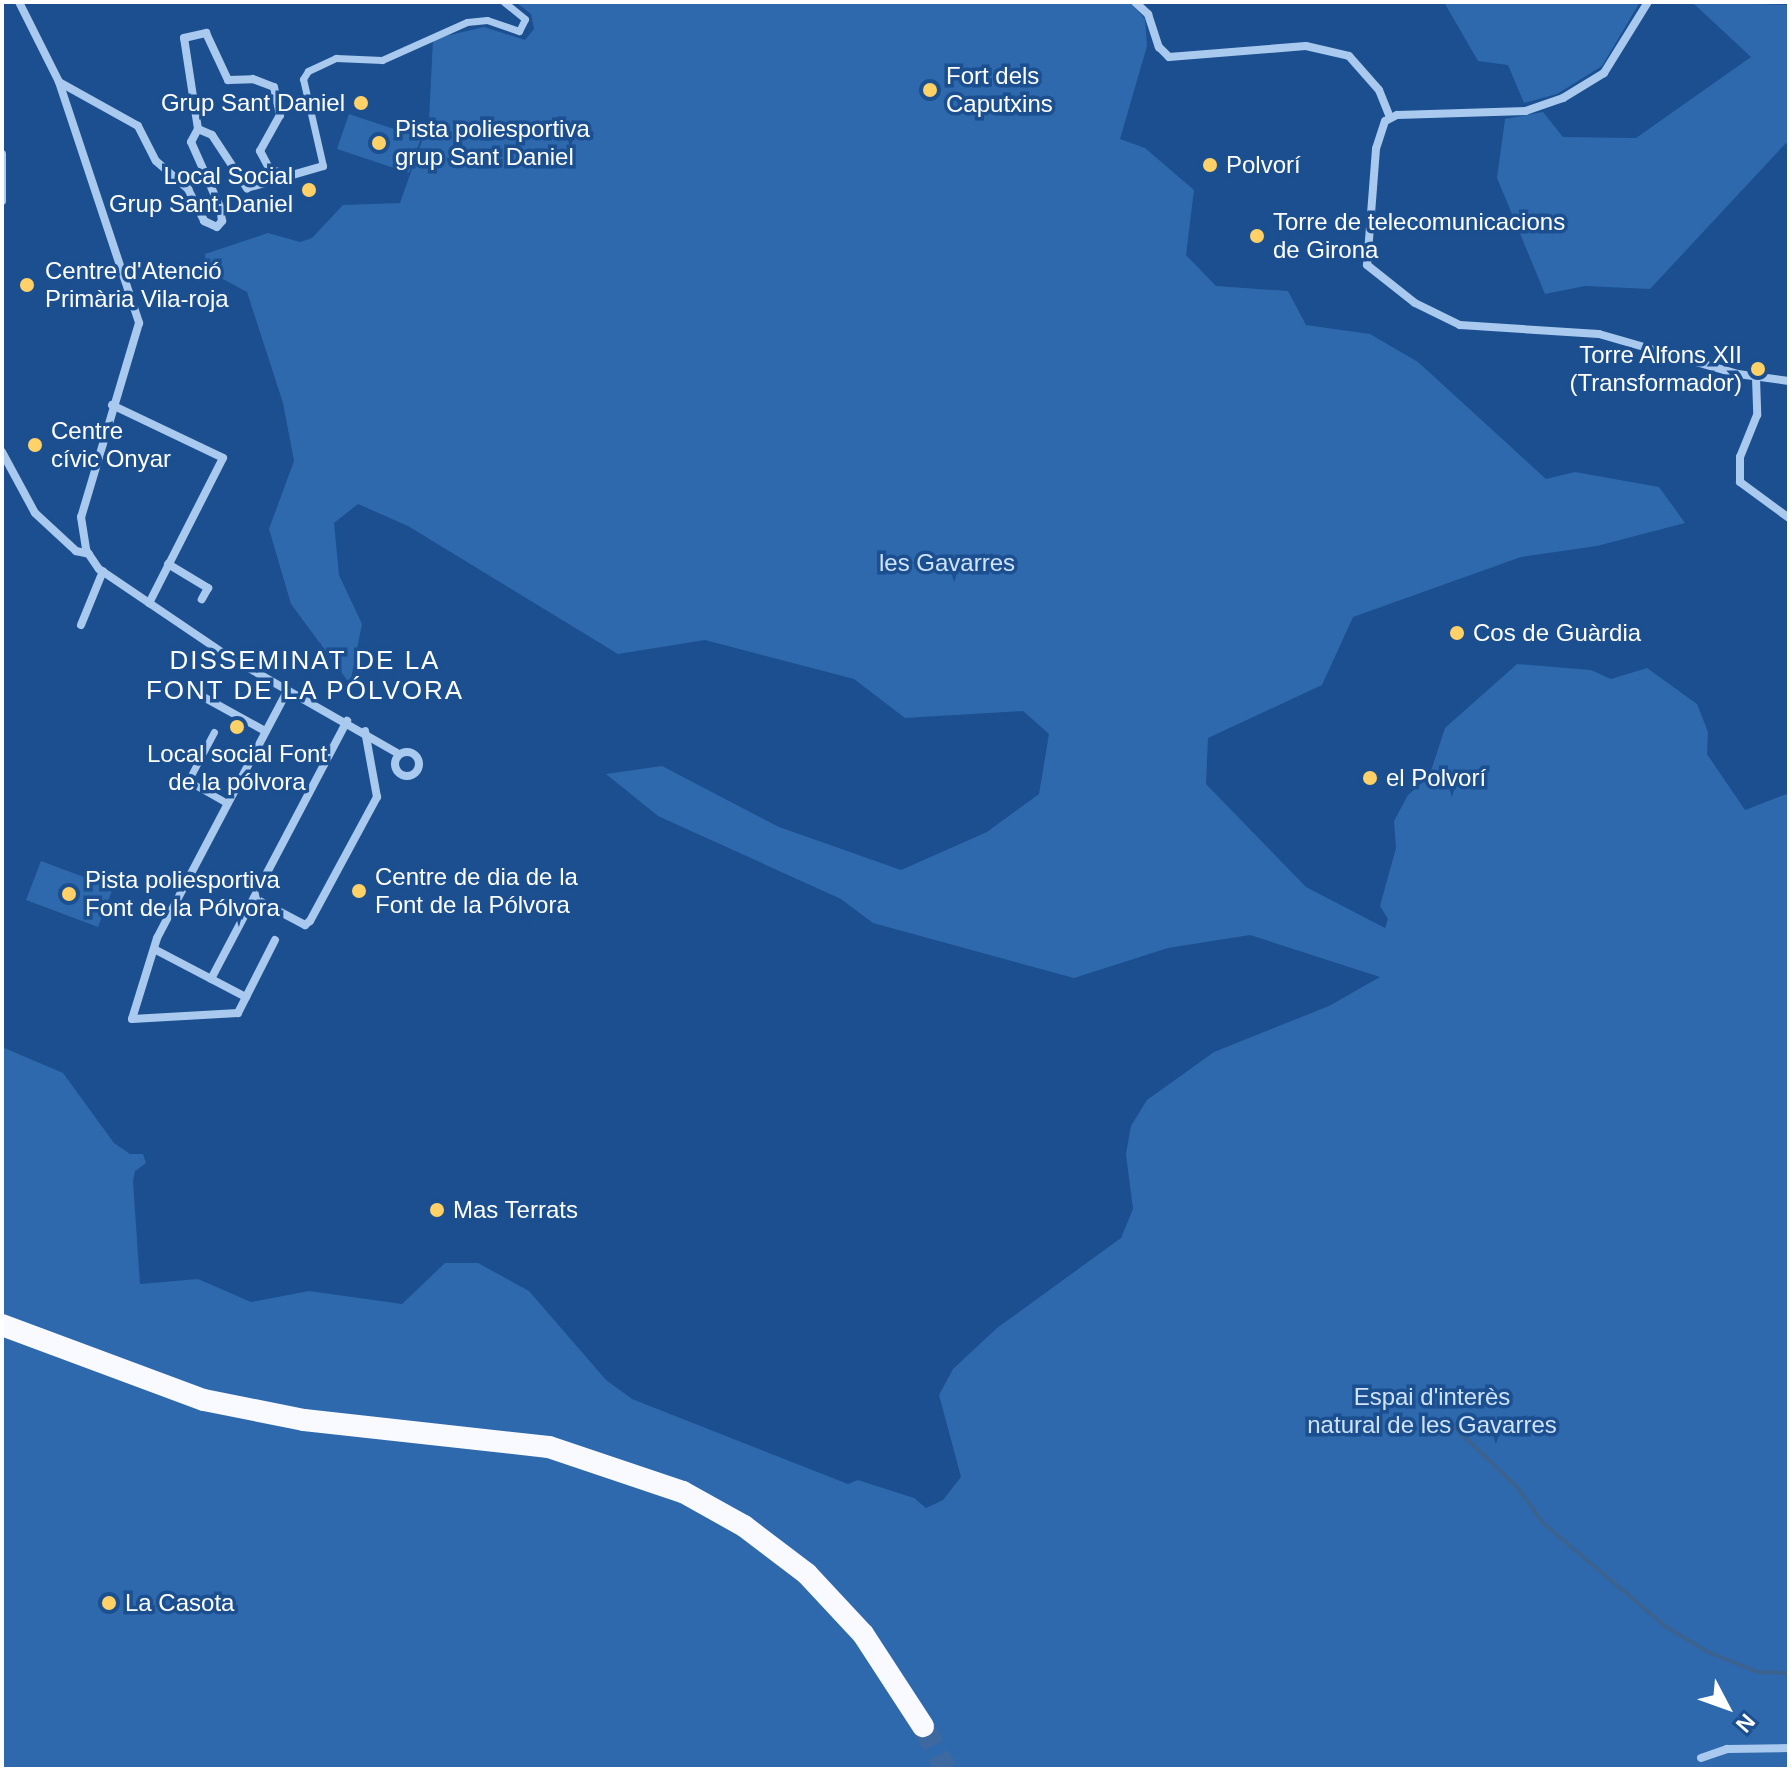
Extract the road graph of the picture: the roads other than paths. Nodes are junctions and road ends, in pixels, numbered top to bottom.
1 (19, 2) edge
2 (504, 2) edge
3 (1135, 2) edge
4 (1648, 2) edge
5 (59, 82) junction
6 (1390, 117) junction
7 (198, 129) junction
8 (2, 154) edge
9 (323, 166) joint
10 (291, 175) junction
11 (2, 201) edge
12 (1756, 378) junction
13 (1789, 381) edge
14 (112, 405) junction
15 (2, 452) edge
16 (1789, 518) edge
17 (89, 554) junction
18 (168, 564) junction
19 (103, 571) junction
20 (202, 599) dead end
21 (149, 603) junction
22 (81, 625) dead end
23 (288, 690) junction
24 (198, 694) dead end
25 (347, 721) junction
26 (265, 731) junction
27 (365, 731) junction
28 (214, 732) dead end
29 (399, 754) dead end
30 (227, 803) junction
31 (254, 898) junction
32 (275, 940) dead end
33 (154, 949) junction
34 (211, 979) junction
35 (246, 997) junction
36 (2, 1325) edge
37 (923, 1726) tunnel mouth
38 (1789, 1748) edge
39 (1701, 1758) dead end

1 - 5 street
2 - 9 street
3 - 6 street
4 - 6 street
5 - 7 street
5 - 14 street
6 - 12 street
7 - 10 street
7 - 10 street
8 - 11 street
9 - 10 street
12 - 13 street
12 - 16 street
14 - 17 street
14 - 18 street
15 - 17 street
17 - 19 street
18 - 20 street
18 - 21 street
19 - 21 street
19 - 22 street
21 - 23 street
23 - 25 street
23 - 26 street
24 - 26 street
25 - 27 street
25 - 31 street
26 - 30 street
27 - 29 street
27 - 31 street
28 - 30 street
30 - 33 street
31 - 34 street
32 - 35 street
33 - 34 street
33 - 35 street
34 - 35 street
36 - 37 highway
38 - 39 street

